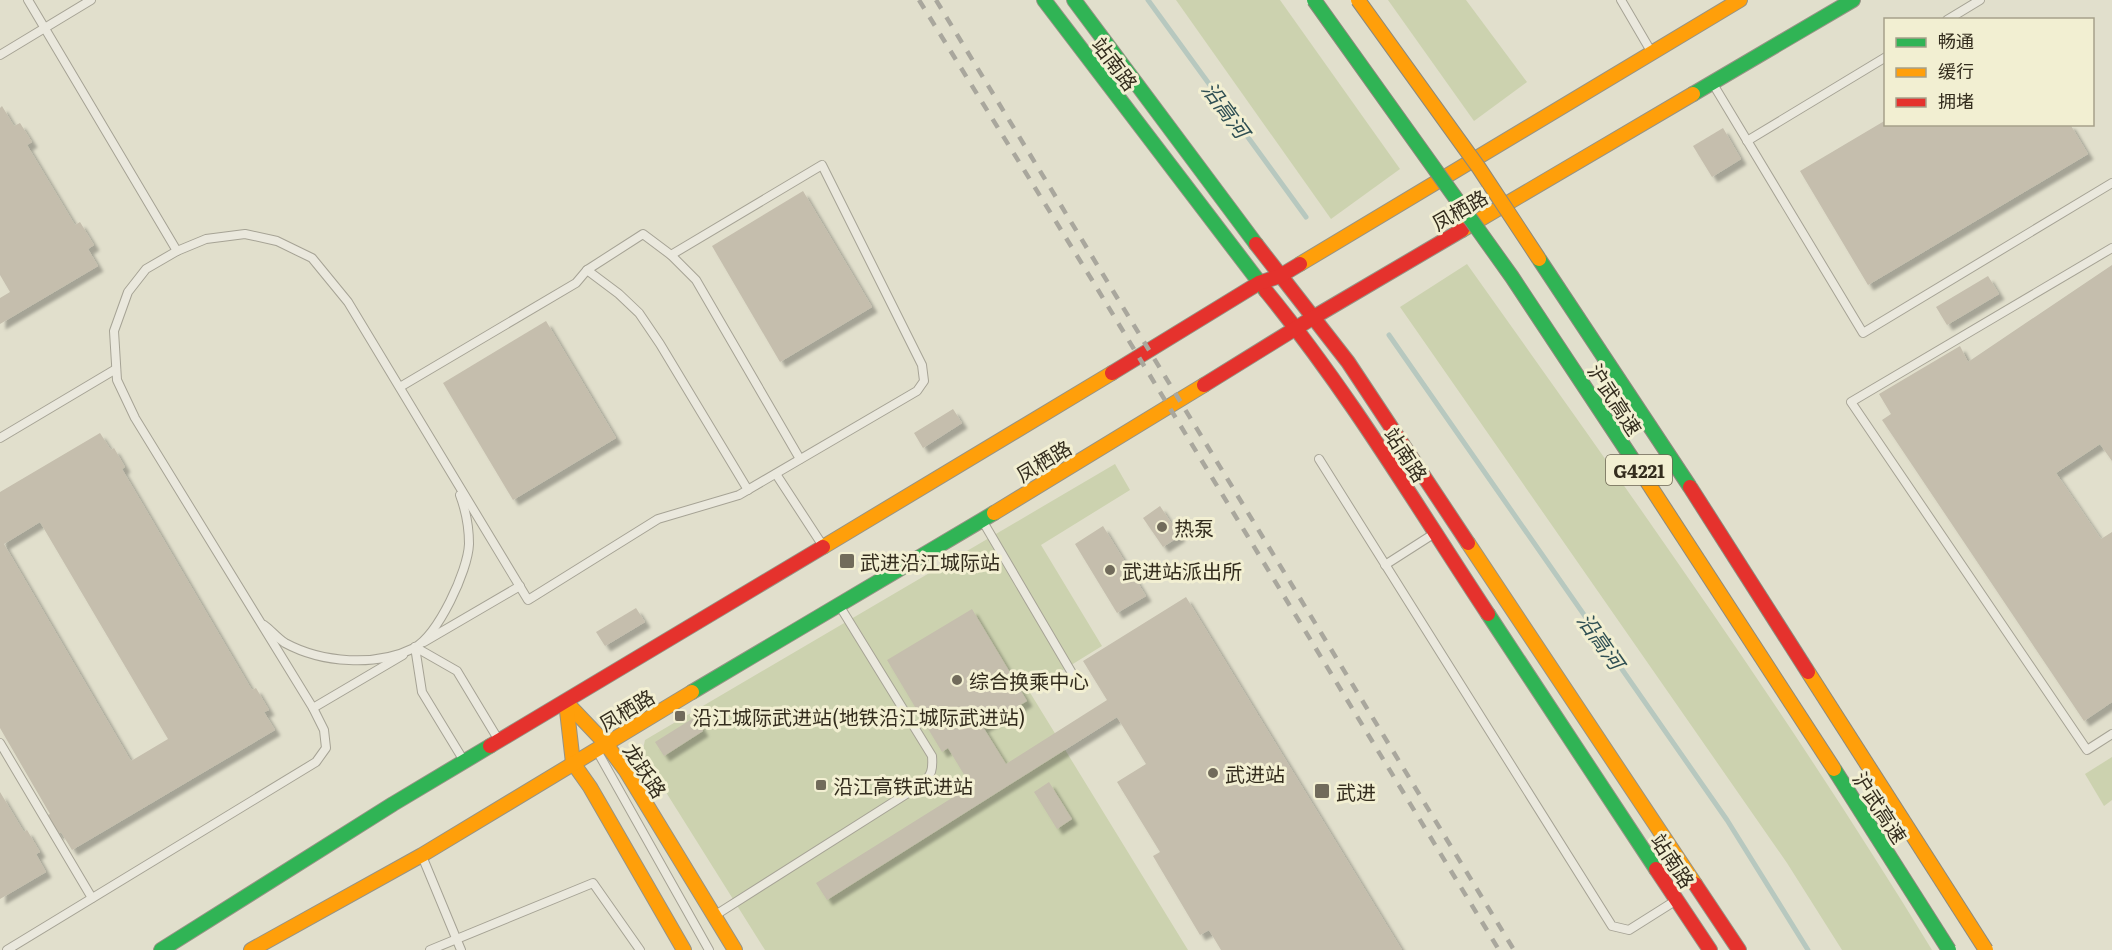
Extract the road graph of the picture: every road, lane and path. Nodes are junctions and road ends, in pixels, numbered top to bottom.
1 (28, 0) edge
2 (91, 0) edge
3 (1044, 0) edge
4 (1074, 0) edge
5 (1314, 0) edge
6 (1358, 0) edge
7 (1621, 0) edge
8 (1740, 0) edge
9 (1853, 0) edge
10 (1980, 0) edge
11 (1950, 18) edge
12 (45, 28) junction
13 (1652, 53) junction
14 (0, 55) edge
15 (1884, 58) edge
16 (1713, 83) junction
17 (1747, 141) junction
18 (2112, 183) edge
19 (2112, 248) edge
20 (177, 251) junction
21 (671, 255) junction
22 (587, 270) junction
23 (1280, 276) junction
24 (1258, 283) junction
25 (1314, 317) junction
26 (1297, 329) junction
27 (116, 369) junction
28 (400, 387) junction
29 (0, 438) edge
30 (800, 459) junction
31 (1319, 459) dead end
32 (776, 474) junction
33 (456, 480) junction
34 (748, 490) junction
35 (982, 519) junction
36 (1436, 533) junction
37 (824, 548) junction
38 (1385, 565) junction
39 (519, 586) junction
40 (838, 604) junction
41 (257, 618) junction
42 (415, 647) junction
43 (1079, 685) dead end
44 (567, 702) junction
45 (313, 708) junction
46 (2112, 734) edge
47 (500, 742) junction
48 (0, 743) edge
49 (601, 746) junction
50 (465, 763) junction
51 (573, 763) junction
52 (422, 855) junction
53 (92, 898) junction
54 (1677, 900) junction
55 (714, 916) junction
56 (457, 939) junction
57 (7, 950) edge
58 (161, 950) edge
59 (251, 950) edge
60 (430, 950) edge
61 (461, 950) edge
62 (640, 950) edge
63 (684, 950) edge
64 (709, 950) edge
65 (735, 950) edge
66 (1710, 950) edge
67 (1739, 950) edge
68 (1948, 950) edge
69 (1986, 950) edge

1 - 12 lane
2 - 12 lane
3 - 24 main road, 站南路
4 - 23 main road, 站南路
5 - 68 main road, 沪武高速 / G4221, bridge
6 - 69 main road, 沪武高速 / G4221, bridge
7 - 13 lane
8 - 13 main road, 凤栖路
9 - 16 main road, 凤栖路
10 - 11 lane
12 - 14 lane
12 - 20 lane
13 - 23 main road, 凤栖路
15 - 17 lane
16 - 17 lane
16 - 25 main road, 凤栖路
17 - 18 lane
19 - 46 lane
20 - 27 lane
20 - 28 lane
21 - 22 lane
21 - 30 lane
21 - 30 lane
22 - 28 lane
22 - 34 lane
23 - 24 main road, 凤栖路
23 - 25 main road, 站南路
24 - 26 main road, 站南路
24 - 37 main road, 凤栖路
25 - 26 main road, 凤栖路
25 - 67 main road, 站南路
26 - 35 main road, 凤栖路
26 - 36 main road, 站南路
27 - 29 lane
27 - 41 lane
28 - 33 lane
30 - 32 lane
31 - 38 lane
32 - 34 lane
32 - 37 lane
33 - 39 lane
33 - 42 lane
34 - 39 lane
35 - 40 main road, 凤栖路
35 - 43 lane
36 - 38 lane
36 - 54 main road, 站南路
37 - 44 main road, 凤栖路
38 - 54 lane
39 - 42 lane
40 - 49 main road, 凤栖路
40 - 55 lane
41 - 42 lane
41 - 45 lane
42 - 45 lane
42 - 47 lane
42 - 50 lane
44 - 47 main road, 凤栖路
44 - 49 main road, 龙跃路
44 - 51 main road
45 - 53 lane
47 - 50 main road, 凤栖路
48 - 53 lane
49 - 51 main road, 凤栖路
49 - 55 main road, 龙跃路
49 - 64 lane
50 - 58 main road, 凤栖路
51 - 52 main road, 凤栖路
51 - 63 main road
52 - 56 lane
52 - 59 main road, 凤栖路
53 - 57 lane
54 - 66 main road, 站南路
55 - 65 main road, 龙跃路
56 - 60 lane
56 - 61 lane
56 - 62 lane

